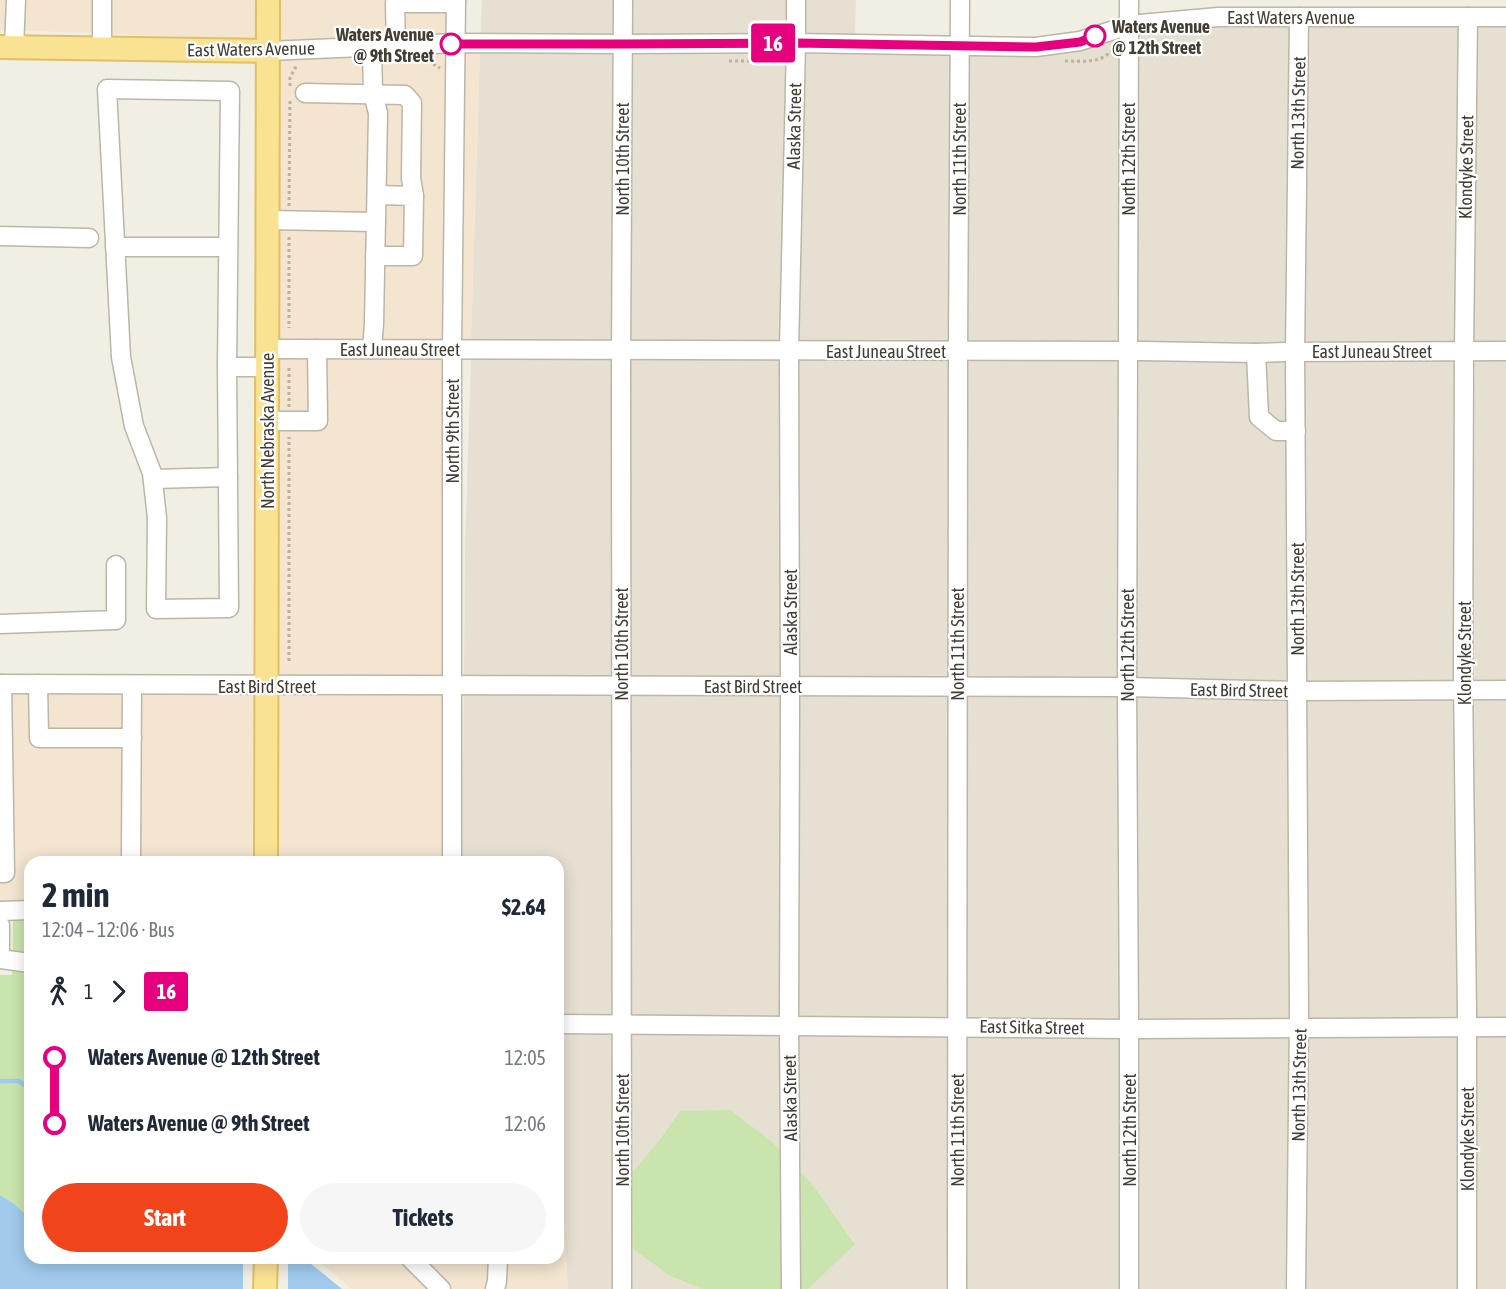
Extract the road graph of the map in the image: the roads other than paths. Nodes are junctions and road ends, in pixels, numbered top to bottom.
1 (16, 0) edge
2 (102, 0) edge
3 (268, 0) edge
4 (623, 0) edge
5 (796, 0) edge
6 (960, 0) edge
7 (1129, 0) edge
8 (456, 2) edge
9 (1330, 8) edge
10 (1374, 8) edge
11 (1432, 8) edge
12 (1299, 17) junction
13 (1468, 17) junction
14 (1506, 17) edge
15 (1129, 25) junction
16 (796, 43) junction
17 (455, 44) junction
18 (623, 44) junction
19 (960, 45) junction
20 (396, 46) junction
21 (7, 47) edge
22 (372, 47) junction
23 (102, 49) junction
24 (268, 51) junction
25 (305, 93) dead end
26 (374, 94) junction
27 (377, 195) junction
28 (414, 196) junction
29 (267, 220) junction
30 (376, 222) junction
31 (0, 236) edge
32 (89, 238) dead end
33 (115, 247) junction
34 (228, 247) junction
35 (375, 256) junction
36 (318, 349) junction
37 (372, 349) junction
38 (452, 349) junction
39 (621, 350) junction
40 (789, 350) junction
41 (958, 351) junction
42 (1464, 351) junction
43 (1506, 351) edge
44 (1127, 352) junction
45 (1295, 352) junction
46 (1256, 353) junction
47 (266, 358) junction
48 (227, 367) junction
49 (278, 421) junction
50 (1296, 431) junction
51 (228, 477) junction
52 (153, 479) junction
53 (116, 565) dead end
54 (0, 624) edge
55 (1, 684) edge
56 (38, 684) junction
57 (132, 685) junction
58 (267, 686) junction
59 (452, 686) junction
60 (621, 686) junction
61 (790, 687) junction
62 (957, 687) junction
63 (1126, 687) junction
64 (1463, 690) junction
65 (1506, 690) edge
66 (1298, 691) junction
67 (132, 738) junction
68 (131, 856) edge
69 (266, 856) edge
70 (452, 856) edge
71 (0, 873) edge
72 (24, 910) edge
73 (0, 911) edge
74 (0, 925) edge
75 (24, 962) edge
76 (622, 1023) junction
77 (564, 1024) edge
78 (789, 1026) junction
79 (957, 1026) junction
80 (1299, 1027) junction
81 (1467, 1027) junction
82 (1506, 1027) edge
83 (1129, 1029) junction
84 (266, 1264) edge
85 (416, 1264) edge
86 (498, 1264) edge
87 (265, 1289) edge
88 (441, 1289) edge
89 (495, 1289) edge
90 (622, 1289) edge
91 (791, 1289) edge
92 (957, 1289) edge
93 (1129, 1289) edge
94 (1296, 1289) edge
95 (1467, 1289) edge

1 - 21 street
2 - 23 street
3 - 24 main road, North Nebraska Avenue
4 - 18 street, North 10th Street
5 - 16 street, Alaska Street
6 - 19 street, North 11th Street
7 - 15 street, North 12th Street
8 - 17 street, North 9th Street
8 - 20 street
9 - 10 street, East Waters Avenue
9 - 12 street, East Waters Avenue
10 - 11 street, East Waters Avenue
11 - 13 street, East Waters Avenue
12 - 15 street, East Waters Avenue
12 - 45 street, North 13th Street
13 - 14 street, East Waters Avenue
13 - 42 street, Klondyke Street
15 - 19 street, East Waters Avenue
15 - 44 street, North 12th Street
16 - 18 street, East Waters Avenue
16 - 19 street, East Waters Avenue
16 - 40 street, Alaska Street
17 - 18 street, East Waters Avenue
17 - 20 street, East Waters Avenue
17 - 38 street, North 9th Street
18 - 39 street, North 10th Street
19 - 41 street, North 11th Street
20 - 22 street, East Waters Avenue
21 - 23 main road, East Waters Avenue
22 - 24 street, East Waters Avenue
22 - 26 street
23 - 24 main road, East Waters Avenue
24 - 29 main road, North Nebraska Avenue
25 - 26 street
26 - 27 street
26 - 28 street
27 - 28 street
27 - 30 street
28 - 35 street
29 - 30 street
29 - 47 main road, North Nebraska Avenue
30 - 35 street
31 - 32 street
33 - 34 street
33 - 34 street
33 - 52 street
34 - 48 street
35 - 37 street
36 - 37 street, East Juneau Street
36 - 47 street, East Juneau Street
36 - 49 street
37 - 38 street, East Juneau Street
38 - 39 street, East Juneau Street
38 - 59 street, North 9th Street
39 - 40 street, East Juneau Street
39 - 60 street, North 10th Street
40 - 41 street, East Juneau Street
40 - 61 street, Alaska Street
41 - 44 street, East Juneau Street
41 - 62 street, North 11th Street
42 - 43 street, East Juneau Street
42 - 45 street, East Juneau Street
42 - 64 street, Klondyke Street
44 - 46 street, East Juneau Street
44 - 63 street, North 12th Street
45 - 46 street, East Juneau Street
45 - 50 street, North 13th Street
46 - 50 street
47 - 48 street, East Juneau Street
47 - 49 main road, North Nebraska Avenue
48 - 51 street
49 - 58 main road, North Nebraska Avenue
50 - 66 street, North 13th Street
51 - 52 street
51 - 52 street
53 - 54 street
55 - 56 street, East Bird Street
55 - 71 street
56 - 57 street, East Bird Street
56 - 67 street
57 - 58 street, East Bird Street
57 - 67 street
58 - 59 street, East Bird Street
58 - 69 main road, North Nebraska Avenue
59 - 60 street, East Bird Street
59 - 70 street, North 9th Street
60 - 61 street, East Bird Street
60 - 76 street, North 10th Street
61 - 62 street, East Bird Street
61 - 78 street, Alaska Street
62 - 63 street, East Bird Street
62 - 79 street, North 11th Street
63 - 66 street, East Bird Street
63 - 83 street, North 12th Street
64 - 65 street, East Bird Street
64 - 66 street, East Bird Street
64 - 81 street, Klondyke Street
66 - 80 street, North 13th Street
67 - 68 street
72 - 73 street
74 - 75 street
76 - 77 street, East Sitka Street
76 - 78 street, East Sitka Street
76 - 90 street, North 10th Street
78 - 79 street, East Sitka Street
78 - 91 street, Alaska Street
79 - 83 street, East Sitka Street
79 - 92 street, North 11th Street
80 - 81 street, East Sitka Street
80 - 83 street, East Sitka Street
80 - 94 street, North 13th Street
81 - 82 street, East Sitka Street
81 - 95 street, Klondyke Street
83 - 93 street, North 12th Street
84 - 87 main road
85 - 88 street
86 - 89 street

